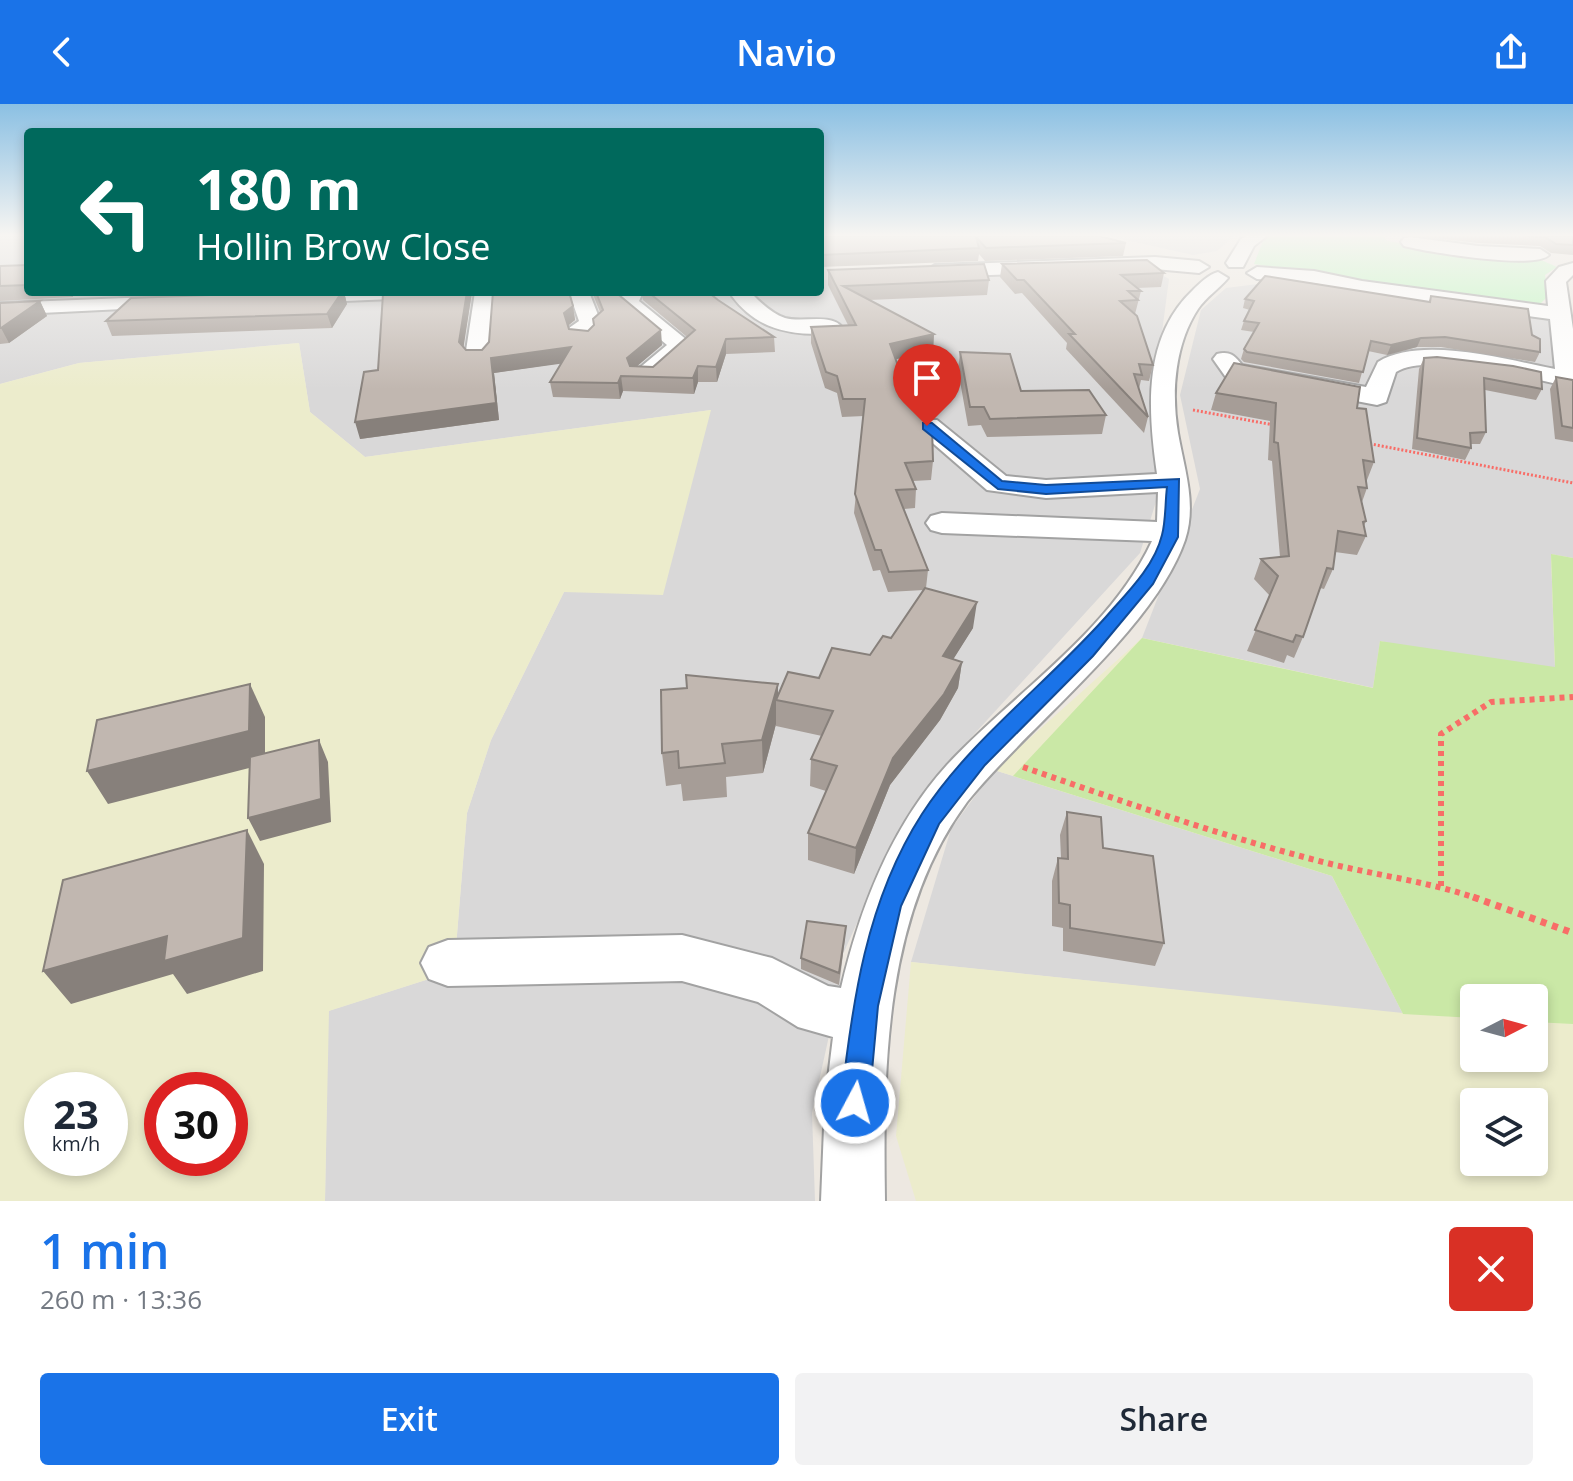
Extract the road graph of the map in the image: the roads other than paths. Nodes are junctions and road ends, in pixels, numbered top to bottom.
1 (1209, 287) edge
2 (1363, 287) edge
3 (1557, 287) edge
4 (315, 296) edge
5 (485, 296) edge
6 (580, 296) edge
7 (630, 296) edge
8 (742, 296) edge
9 (269, 298) edge
10 (111, 299) edge
11 (193, 301) edge
12 (0, 309) edge
13 (1563, 314) edge
14 (831, 327) edge
15 (613, 330) edge
16 (477, 357) edge
17 (1228, 369) edge
18 (643, 375) edge
19 (1570, 379) edge
20 (927, 426) edge
21 (1174, 482) junction
22 (942, 523) dead end
23 (1170, 532) junction
24 (448, 963) dead end
25 (864, 1018) junction
26 (853, 1201) edge

1 - 21 street
2 - 13 street
3 - 13 street
4 - 9 street
5 - 16 street
6 - 15 street
7 - 18 street
8 - 14 street
10 - 11 street
10 - 12 street
13 - 19 street
17 - 19 street
20 - 21 street
21 - 23 street
22 - 23 street
23 - 25 street
24 - 25 street
25 - 26 street

